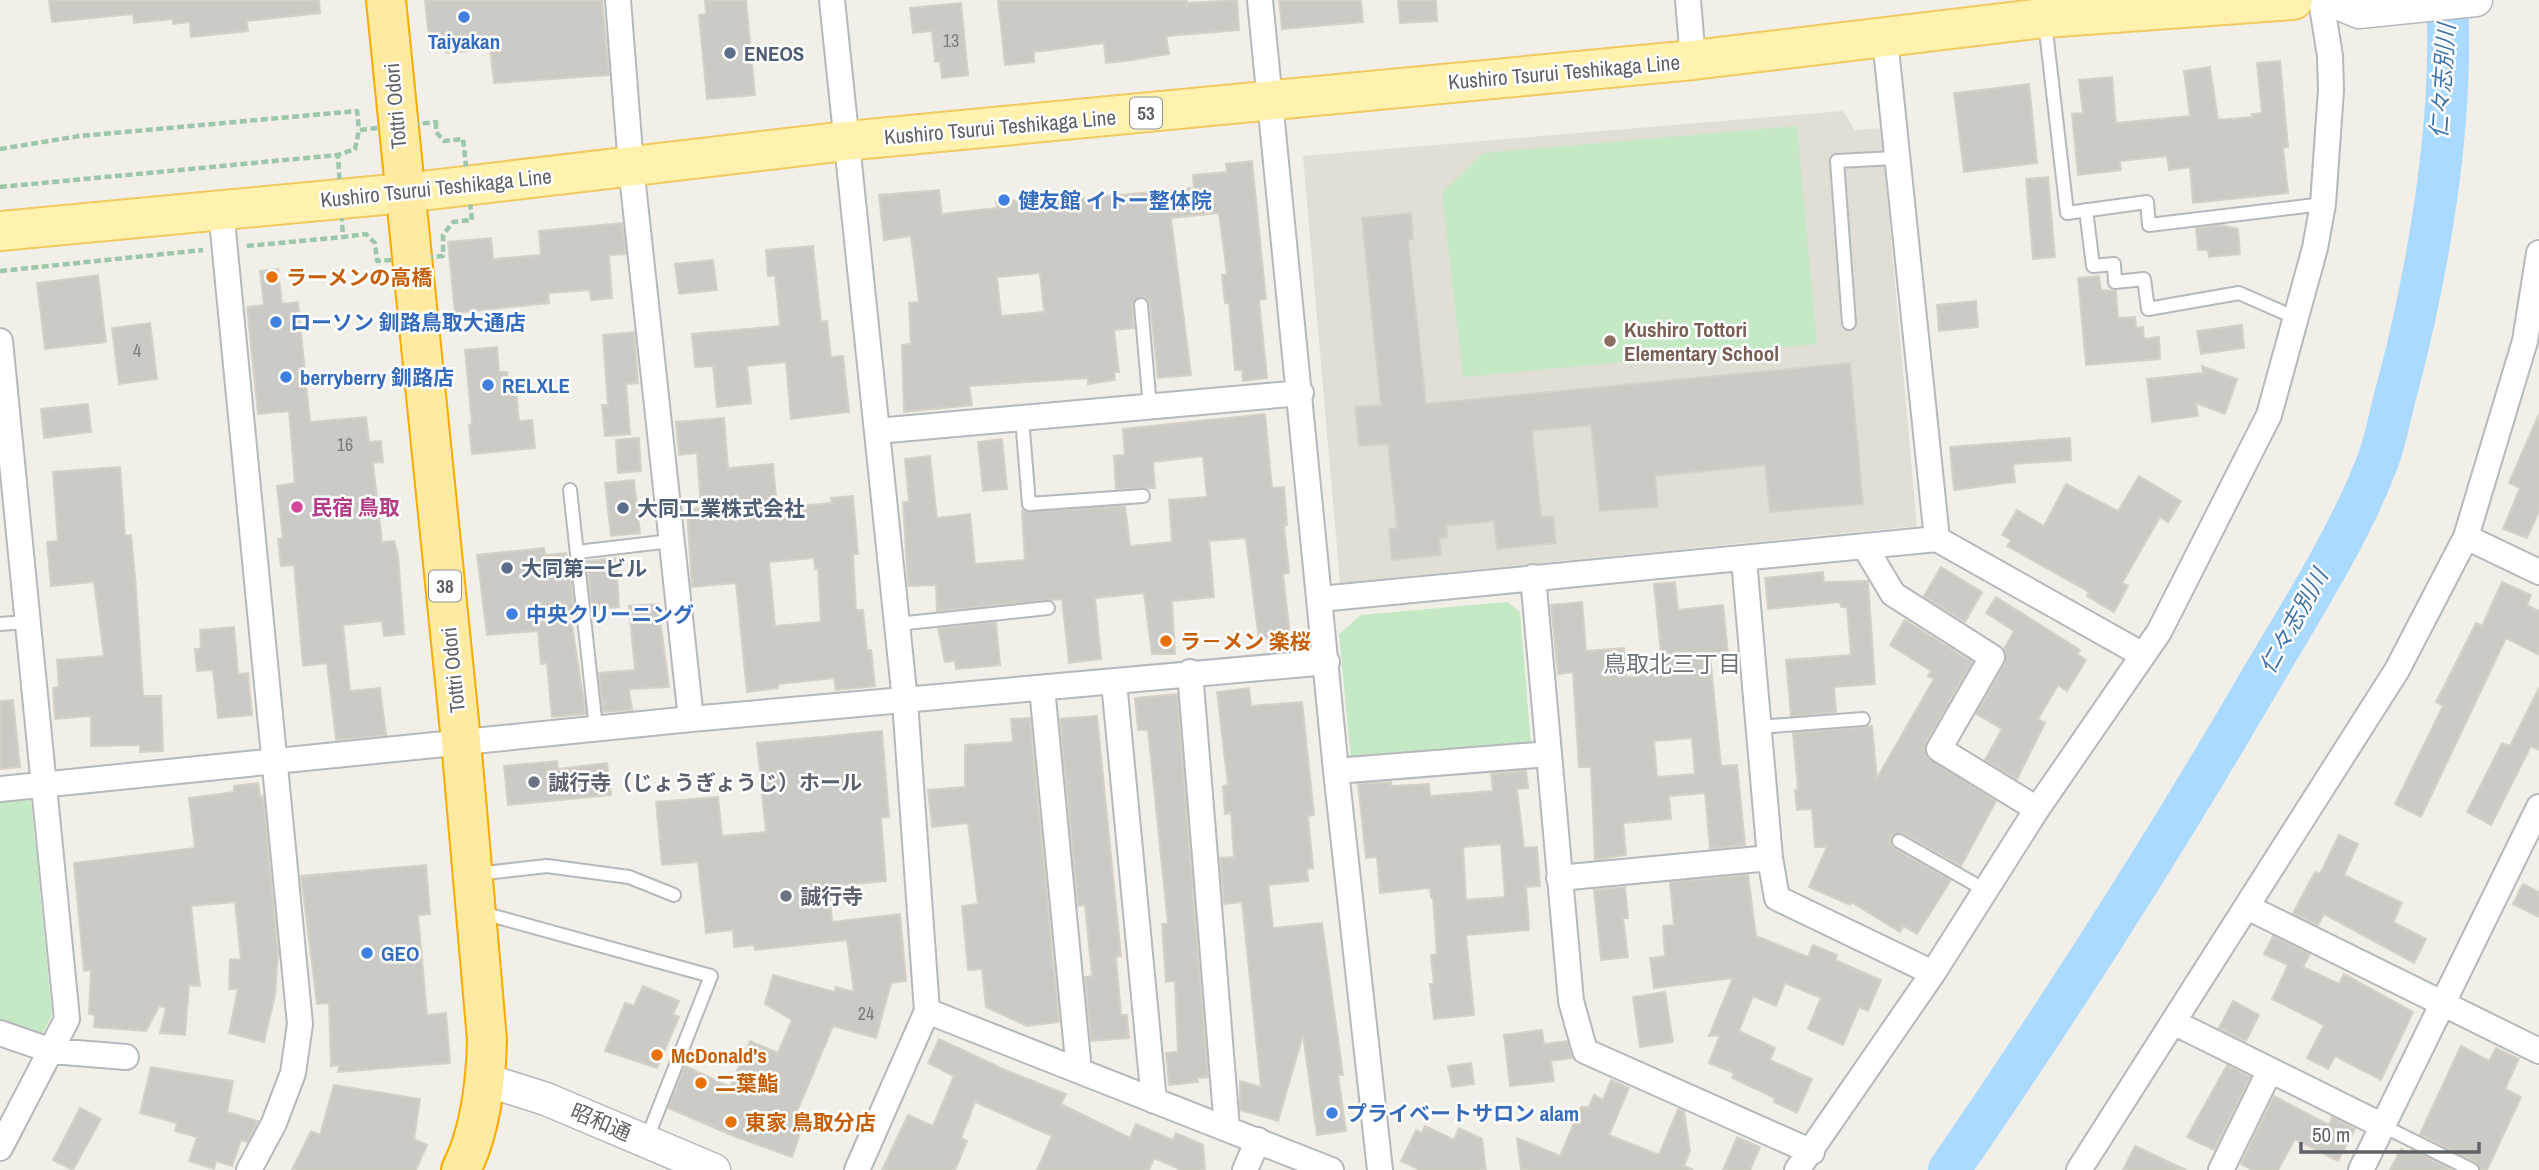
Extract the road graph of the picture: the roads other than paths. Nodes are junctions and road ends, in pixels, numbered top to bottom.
1 (386, 0) edge
2 (618, 0) edge
3 (832, 0) edge
4 (1260, 0) edge
5 (1688, 0) edge
6 (2293, 0) edge
7 (2321, 0) edge
8 (2330, 0) edge
9 (2476, 0) edge
10 (2044, 18) junction
11 (1885, 39) junction
12 (1693, 60) junction
13 (1269, 102) junction
14 (846, 141) junction
15 (1895, 158) junction
16 (631, 166) junction
17 (404, 193) junction
18 (2323, 204) junction
19 (221, 209) junction
20 (2086, 210) junction
21 (0, 231) edge
22 (2539, 253) edge
23 (1141, 305) dead end
24 (2296, 318) junction
25 (1849, 323) dead end
26 (0, 341) edge
27 (1301, 393) junction
28 (1150, 407) junction
29 (1022, 418) junction
30 (877, 431) junction
31 (570, 490) dead end
32 (1143, 496) dead end
33 (2466, 537) junction
34 (1937, 540) junction
35 (671, 541) junction
36 (1866, 547) junction
37 (577, 552) junction
38 (1744, 560) junction
39 (2539, 572) edge
40 (1533, 578) junction
41 (1321, 599) junction
42 (1048, 608) dead end
43 (26, 622) junction
44 (0, 624) edge
45 (897, 624) junction
46 (2143, 655) junction
47 (1327, 662) junction
48 (1190, 672) junction
49 (1114, 682) junction
50 (1042, 688) junction
51 (905, 701) junction
52 (691, 719) junction
53 (1863, 719) dead end
54 (1759, 727) junction
55 (596, 728) junction
56 (461, 741) junction
57 (1549, 754) junction
58 (273, 762) junction
59 (1336, 771) junction
60 (45, 785) junction
61 (0, 789) edge
62 (2539, 807) edge
63 (2037, 809) junction
64 (1899, 841) dead end
65 (1770, 858) junction
66 (1559, 877) junction
67 (1985, 890) junction
68 (474, 893) junction
69 (674, 895) dead end
70 (2247, 908) junction
71 (1933, 973) junction
72 (2442, 1004) junction
73 (927, 1011) junction
74 (2174, 1023) junction
75 (0, 1033) edge
76 (52, 1051) junction
77 (2539, 1051) edge
78 (126, 1057) dead end
79 (2270, 1070) junction
80 (1079, 1071) junction
81 (486, 1080) junction
82 (1154, 1101) junction
83 (2383, 1126) junction
84 (1227, 1128) junction
85 (1258, 1140) junction
86 (646, 1141) junction
87 (0, 1148) edge
88 (1805, 1161) edge
89 (249, 1170) edge
90 (461, 1170) edge
91 (714, 1170) edge
92 (857, 1170) edge
93 (1245, 1170) edge
94 (1331, 1170) edge
95 (1380, 1170) edge
96 (2079, 1170) edge
97 (2221, 1170) edge
98 (2361, 1170) edge
99 (2472, 1170) edge

1 - 17 highway, Tottri Odori / 38
2 - 16 street
3 - 14 street
4 - 13 street
5 - 12 street
6 - 10 main road, Kushiro Tsurui Teshikaga Line / 53
7 - 18 street
8 - 9 street
10 - 11 main road, Kushiro Tsurui Teshikaga Line / 53
10 - 20 lane
11 - 12 main road, Kushiro Tsurui Teshikaga Line / 53
11 - 15 street
12 - 13 main road, Kushiro Tsurui Teshikaga Line / 53
13 - 14 main road, Kushiro Tsurui Teshikaga Line / 53
13 - 27 street
14 - 16 main road, Kushiro Tsurui Teshikaga Line / 53
14 - 30 street
15 - 25 lane
15 - 34 street
16 - 17 main road, Kushiro Tsurui Teshikaga Line / 53
16 - 35 street
17 - 19 main road, Kushiro Tsurui Teshikaga Line / 53
17 - 56 highway, Tottri Odori / 38
18 - 20 lane
18 - 24 street
19 - 21 main road, Kushiro Tsurui Teshikaga Line / 53
19 - 58 street
20 - 24 lane
22 - 33 street
23 - 28 lane
24 - 46 street
26 - 43 street
27 - 28 street
27 - 41 street
28 - 29 street
29 - 30 street
29 - 32 lane
30 - 45 street
31 - 37 lane
33 - 39 street
33 - 70 street
34 - 36 street
34 - 46 street
35 - 37 lane
35 - 52 street
36 - 38 street
36 - 63 street
37 - 55 lane
38 - 40 street
38 - 54 street
40 - 41 street
40 - 57 street
41 - 47 street
42 - 45 lane
43 - 44 lane
43 - 60 street
45 - 51 street
46 - 63 street
47 - 48 street
47 - 59 street
48 - 49 street
48 - 84 street
49 - 50 street
49 - 82 street
50 - 51 street
50 - 80 street
51 - 52 street
51 - 73 street
52 - 55 street
53 - 54 lane
54 - 65 street
55 - 56 street
56 - 58 street
56 - 68 highway, Tottri Odori / 38
57 - 59 street
57 - 66 street
58 - 60 street
58 - 89 street
59 - 95 street
60 - 61 street
60 - 76 street
62 - 72 street
63 - 67 street
64 - 67 lane
65 - 66 street
65 - 71 street
66 - 88 street
67 - 71 street
68 - 69 lane
68 - 81 highway, Tottri Odori / 38
68 - 86 lane
70 - 72 street
70 - 74 street
71 - 88 street
72 - 77 street
72 - 83 street
73 - 80 street
73 - 92 street
74 - 79 street
74 - 96 street
75 - 76 street
76 - 78 street
76 - 87 street
79 - 83 street
79 - 97 street
80 - 82 street
81 - 86 street, 昭和通
81 - 90 highway, Tottri Odori / 38
82 - 84 street
83 - 98 street
83 - 99 lane
84 - 85 street
85 - 93 street
85 - 94 street
86 - 91 street, 昭和通

